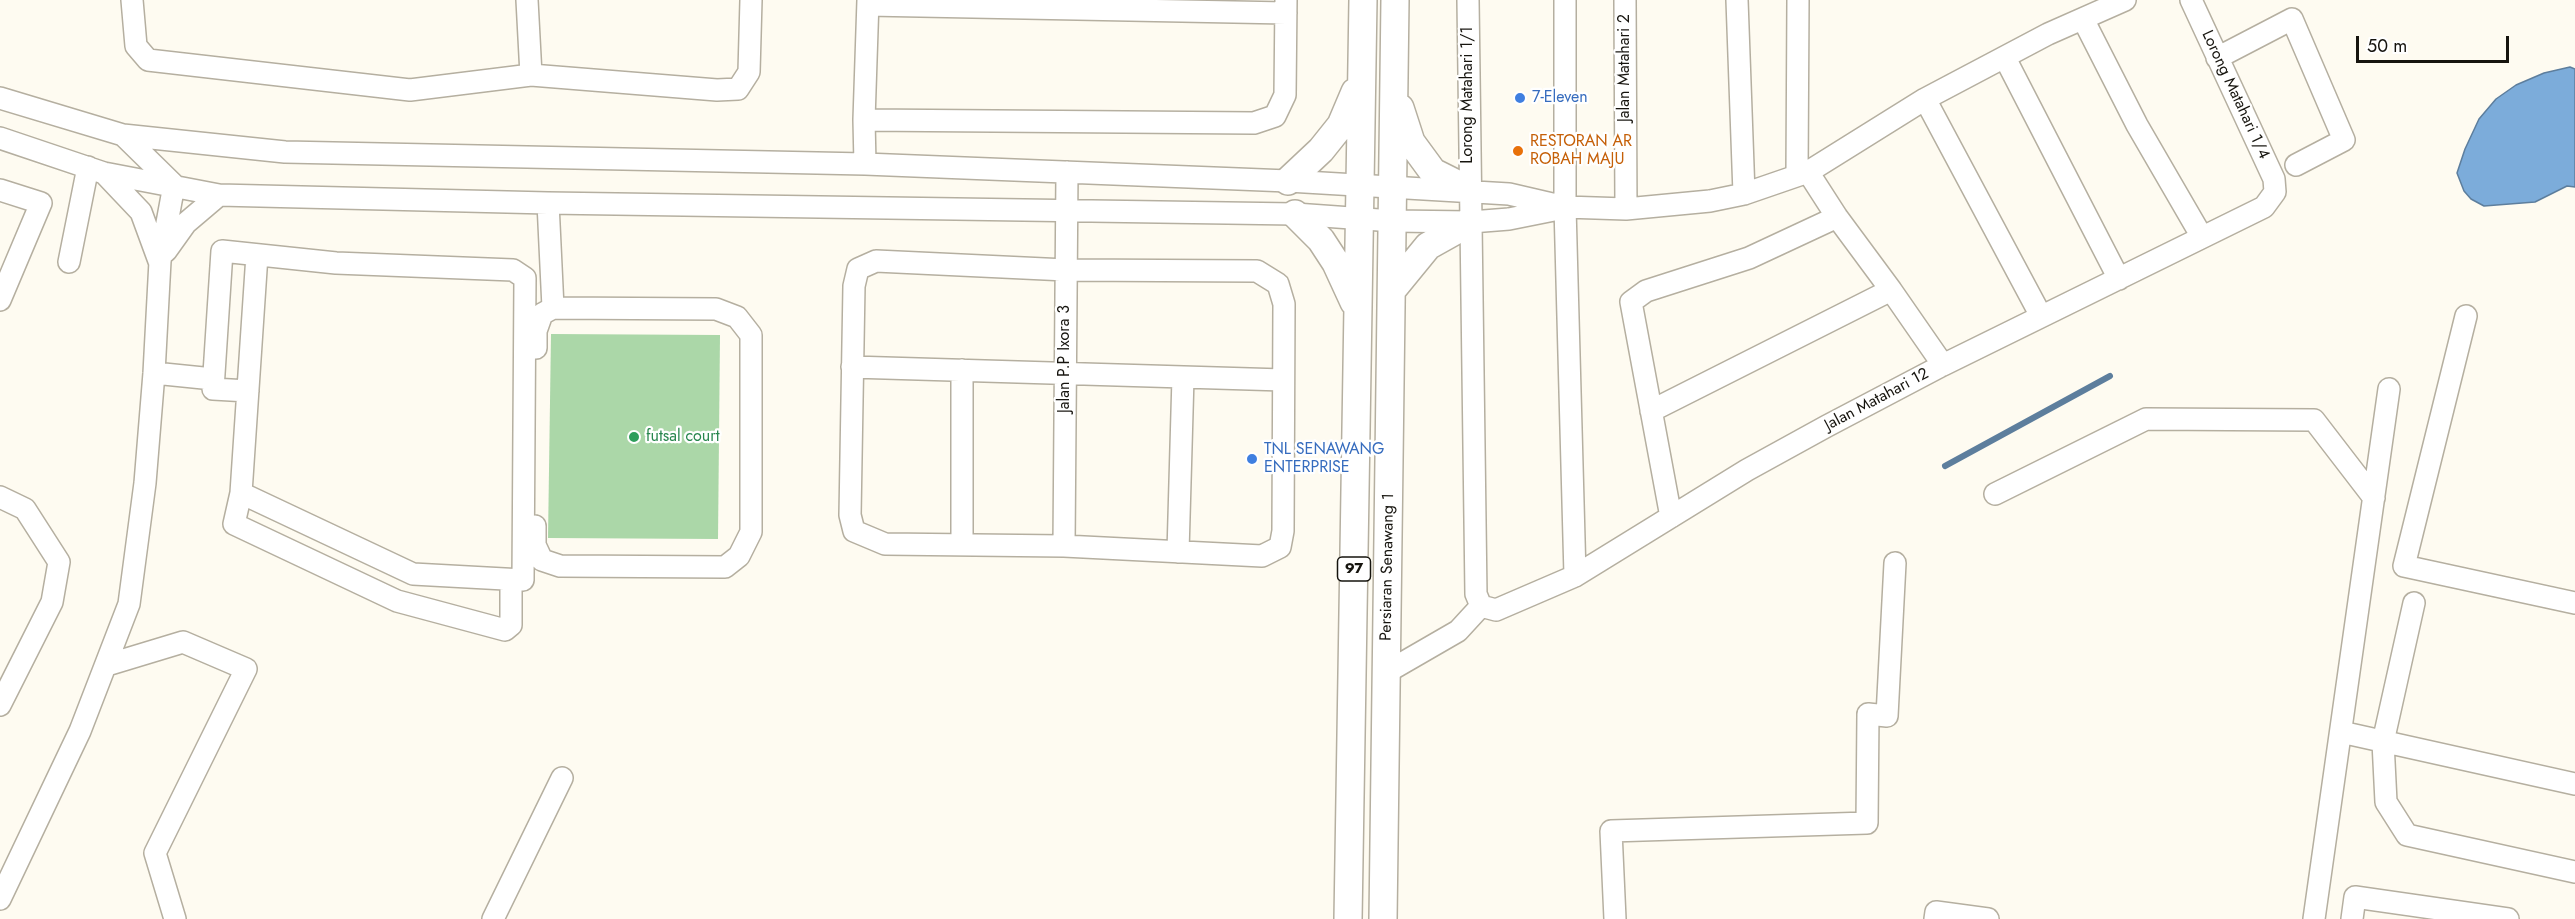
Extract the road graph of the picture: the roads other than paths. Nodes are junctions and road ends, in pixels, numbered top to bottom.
1 (132, 0) edge
2 (527, 0) edge
3 (751, 0) edge
4 (1363, 0) edge
5 (1395, 0) edge
6 (1468, 0) edge
7 (1565, 0) edge
8 (1625, 0) edge
9 (1737, 0) edge
10 (1798, 0) edge
11 (2125, 0) edge
12 (2191, 0) edge
13 (868, 2) edge
14 (1286, 6) edge
15 (2083, 19) junction
16 (2005, 58) junction
17 (2217, 58) junction
18 (531, 75) junction
19 (1361, 79) junction
20 (1394, 90) junction
21 (0, 98) edge
22 (1925, 99) junction
23 (864, 120) junction
24 (123, 135) junction
25 (0, 138) edge
26 (865, 164) junction
27 (2296, 165) dead end
28 (96, 170) junction
29 (1066, 172) junction
30 (1803, 173) junction
31 (1288, 181) junction
32 (174, 185) junction
33 (1359, 186) junction
34 (1392, 188) junction
35 (0, 190) edge
36 (1469, 190) junction
37 (2275, 192) joint
38 (219, 195) junction
39 (1744, 195) junction
40 (548, 203) junction
41 (1565, 207) junction
42 (1626, 209) junction
43 (1066, 210) junction
44 (1295, 214) junction
45 (1837, 218) junction
46 (1359, 220) junction
47 (1393, 222) junction
48 (1471, 222) junction
49 (2202, 237) junction
50 (257, 255) junction
51 (160, 261) junction
52 (69, 262) dead end
53 (1066, 270) junction
54 (2119, 279) junction
55 (1392, 290) junction
56 (1891, 290) junction
57 (0, 300) edge
58 (553, 308) junction
59 (1357, 309) junction
60 (2041, 316) junction
61 (2466, 316) dead end
62 (1942, 365) junction
63 (852, 367) junction
64 (962, 370) junction
65 (154, 373) junction
66 (1065, 373) junction
67 (1183, 377) junction
68 (213, 379) junction
69 (1283, 380) junction
70 (2389, 389) dead end
71 (248, 391) junction
72 (1651, 411) junction
73 (241, 493) junction
74 (1995, 494) dead end
75 (0, 497) edge
76 (2374, 498) junction
77 (1671, 517) junction
78 (962, 544) junction
79 (1064, 546) junction
80 (1178, 552) junction
81 (1895, 563) dead end
82 (1575, 576) junction
83 (511, 581) junction
84 (2414, 603) dead end
85 (2575, 603) edge
86 (1481, 606) junction
87 (107, 665) junction
88 (1387, 672) junction
89 (0, 705) edge
90 (2341, 732) junction
91 (2383, 742) junction
92 (562, 778) dead end
93 (2575, 783) edge
94 (2575, 872) edge
95 (0, 899) edge
96 (175, 919) edge
97 (493, 919) edge
98 (1348, 919) edge
99 (1383, 919) edge
100 (1615, 919) edge
101 (1935, 919) edge
102 (1988, 919) edge
103 (2314, 919) edge
104 (2352, 919) edge
105 (2508, 919) edge

1 - 18 street
2 - 18 street
3 - 18 street
4 - 19 main road, Persiaran Senawang 1 / 97
5 - 20 main road, Persiaran Senawang 1 / 97
6 - 36 street, Lorong Matahari 1/1
7 - 41 street
8 - 42 street, Jalan Matahari 2
9 - 39 street
10 - 30 street
11 - 15 street
12 - 17 street, Lorong Matahari 1/4
13 - 14 street
13 - 23 street
14 - 23 street
15 - 16 street
15 - 49 street
16 - 22 street
16 - 54 street
17 - 27 street
17 - 37 street, Lorong Matahari 1/4
19 - 31 main road
19 - 33 main road, Persiaran Senawang 1 / 97
20 - 34 main road, Persiaran Senawang 1 / 97
20 - 36 main road
21 - 24 street
22 - 30 street
22 - 60 street
23 - 26 street
24 - 26 street
24 - 32 street
25 - 28 street
26 - 29 street
28 - 32 street
28 - 51 street
28 - 52 street
29 - 31 street
29 - 43 street, Jalan P.P Ixora 3
30 - 39 street
30 - 45 street
31 - 33 street
32 - 38 street
32 - 51 street
33 - 34 street
33 - 46 main road, Persiaran Senawang 1 / 97
34 - 36 street
34 - 47 main road, Persiaran Senawang 1 / 97
35 - 57 street
36 - 41 street
36 - 48 street, Lorong Matahari 1/1
37 - 49 street, Jalan Matahari 12
38 - 40 street
38 - 51 street
39 - 42 street
40 - 43 street
40 - 58 street
41 - 42 street
41 - 48 street
41 - 82 street
43 - 44 street
43 - 53 street, Jalan P.P Ixora 3
44 - 46 street
44 - 59 main road
45 - 56 street
45 - 72 street
46 - 47 street
46 - 59 main road, Persiaran Senawang 1 / 97
47 - 48 street
47 - 55 main road, Persiaran Senawang 1 / 97
48 - 55 main road
48 - 86 street, Lorong Matahari 1/1
49 - 54 street, Jalan Matahari 12
50 - 68 street
50 - 71 street
50 - 83 street
51 - 65 street
53 - 63 street
53 - 66 street, Jalan P.P Ixora 3
53 - 69 street
54 - 60 street, Jalan Matahari 12
55 - 88 main road, Persiaran Senawang 1 / 97
56 - 62 street
56 - 72 street
58 - 58 street
59 - 98 main road, Persiaran Senawang 1 / 97
60 - 62 street, Jalan Matahari 12
61 - 85 street
62 - 77 street, Jalan Matahari 12
63 - 64 street
63 - 78 street
64 - 66 street
64 - 78 street
65 - 68 street
65 - 87 street
66 - 67 street
66 - 79 street, Jalan P.P Ixora 3
67 - 69 street
67 - 80 street
68 - 71 street
69 - 80 street
70 - 76 street
71 - 73 street
72 - 77 street
73 - 83 street
73 - 83 street
74 - 76 street
75 - 89 street
76 - 90 street
77 - 82 street, Jalan Matahari 12
78 - 79 street
79 - 80 street
81 - 100 street
82 - 86 street, Jalan Matahari 12
84 - 91 street
86 - 88 street
87 - 95 street
87 - 96 street
88 - 99 main road, Persiaran Senawang 1 / 97
90 - 91 street
90 - 103 street
91 - 93 street
91 - 94 street
92 - 97 street
101 - 102 street
104 - 105 street

